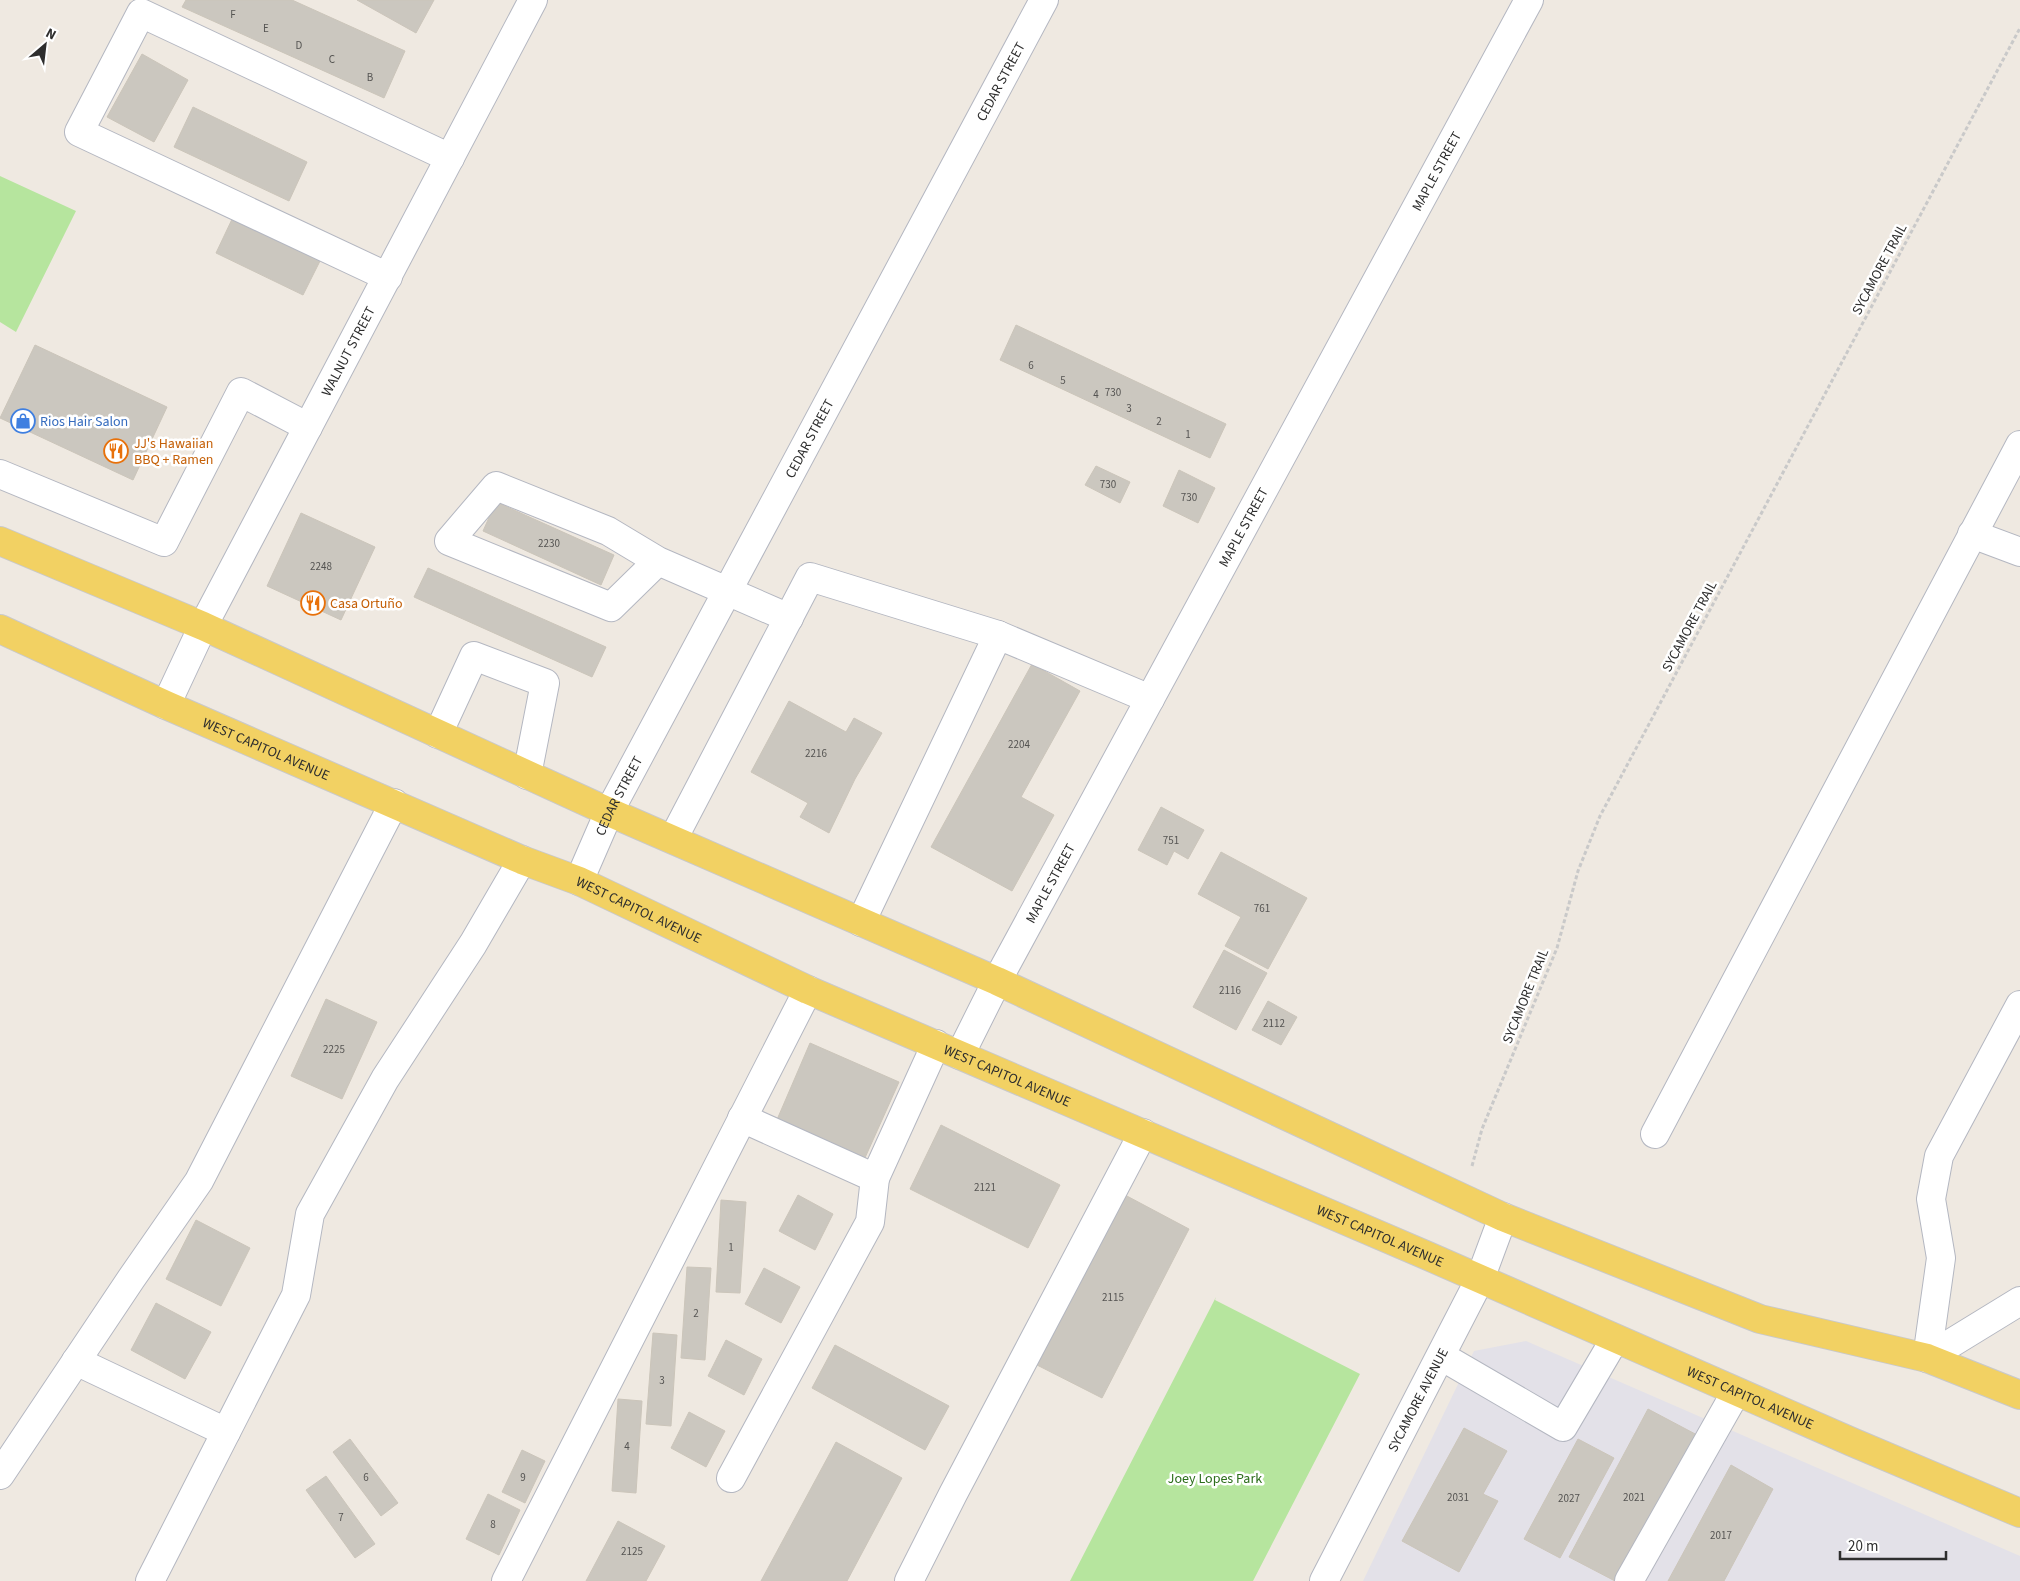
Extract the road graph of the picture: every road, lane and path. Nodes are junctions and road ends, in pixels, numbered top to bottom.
1 (533, 0) edge
2 (1044, 0) edge
3 (1528, 0) edge
4 (2020, 28) edge
5 (450, 158) junction
6 (388, 277) junction
7 (308, 427) junction
8 (2020, 446) edge
9 (0, 474) edge
10 (1972, 534) junction
11 (0, 541) edge
12 (2020, 552) edge
13 (658, 561) junction
14 (728, 591) junction
15 (789, 618) junction
16 (203, 626) junction
17 (0, 629) edge
18 (998, 635) junction
19 (1150, 699) junction
20 (166, 705) junction
21 (438, 734) junction
22 (527, 775) junction
23 (394, 804) junction
24 (609, 812) junction
25 (673, 840) junction
26 (522, 860) junction
27 (579, 881) junction
28 (861, 922) junction
29 (997, 981) junction
30 (808, 990) junction
31 (2020, 1005) edge
32 (948, 1050) junction
33 (742, 1118) junction
34 (1143, 1133) junction
35 (1655, 1134) dead end
36 (875, 1178) junction
37 (1463, 1198) junction
38 (1503, 1217) junction
39 (1480, 1279) junction
40 (2020, 1301) edge
41 (1615, 1339) junction
42 (1441, 1356) junction
43 (1927, 1358) junction
44 (76, 1361) junction
45 (1736, 1392) junction
46 (2020, 1395) edge
47 (226, 1432) junction
48 (0, 1475) edge
49 (731, 1478) dead end
50 (2020, 1513) edge
51 (150, 1581) edge
52 (506, 1581) edge
53 (909, 1581) edge
54 (1324, 1581) edge
55 (1629, 1581) edge

1 - 5 street, WALNUT STREET
2 - 14 street, CEDAR STREET
3 - 19 street, MAPLE STREET
4 - 37 path, SYCAMORE TRAIL
5 - 6 street, WALNUT STREET
5 - 6 street
6 - 7 street, WALNUT STREET
7 - 9 street
7 - 16 street, WALNUT STREET
8 - 10 street
10 - 12 street
10 - 35 street
11 - 16 main road
13 - 13 street
13 - 14 street
14 - 15 street
14 - 24 street, CEDAR STREET
15 - 18 street
15 - 25 street
16 - 20 street, WALNUT STREET
16 - 21 main road
17 - 20 main road, WEST CAPITOL AVENUE
18 - 19 street
18 - 28 street
19 - 29 street, MAPLE STREET
20 - 23 main road, WEST CAPITOL AVENUE
21 - 22 main road
21 - 22 street
22 - 24 main road
23 - 26 main road, WEST CAPITOL AVENUE
23 - 44 street
24 - 25 main road
24 - 27 street, CEDAR STREET
25 - 28 main road
26 - 27 main road, WEST CAPITOL AVENUE
26 - 47 street
27 - 30 main road, WEST CAPITOL AVENUE
28 - 29 main road
29 - 32 street, MAPLE STREET
29 - 37 main road
30 - 32 main road, WEST CAPITOL AVENUE
30 - 33 street
31 - 43 street
32 - 34 main road, WEST CAPITOL AVENUE
32 - 36 street, MAPLE STREET
33 - 36 street
33 - 52 street
34 - 39 main road, WEST CAPITOL AVENUE
34 - 53 street
36 - 49 street, MAPLE STREET
37 - 38 main road
38 - 39 street, SYCAMORE AVENUE
38 - 43 main road
39 - 41 main road, WEST CAPITOL AVENUE
39 - 42 street, SYCAMORE AVENUE
40 - 43 street
41 - 42 street
41 - 45 main road, WEST CAPITOL AVENUE
42 - 54 street, SYCAMORE AVENUE
43 - 46 main road
44 - 47 street
44 - 48 street
45 - 50 main road, WEST CAPITOL AVENUE
45 - 55 street
47 - 51 street

